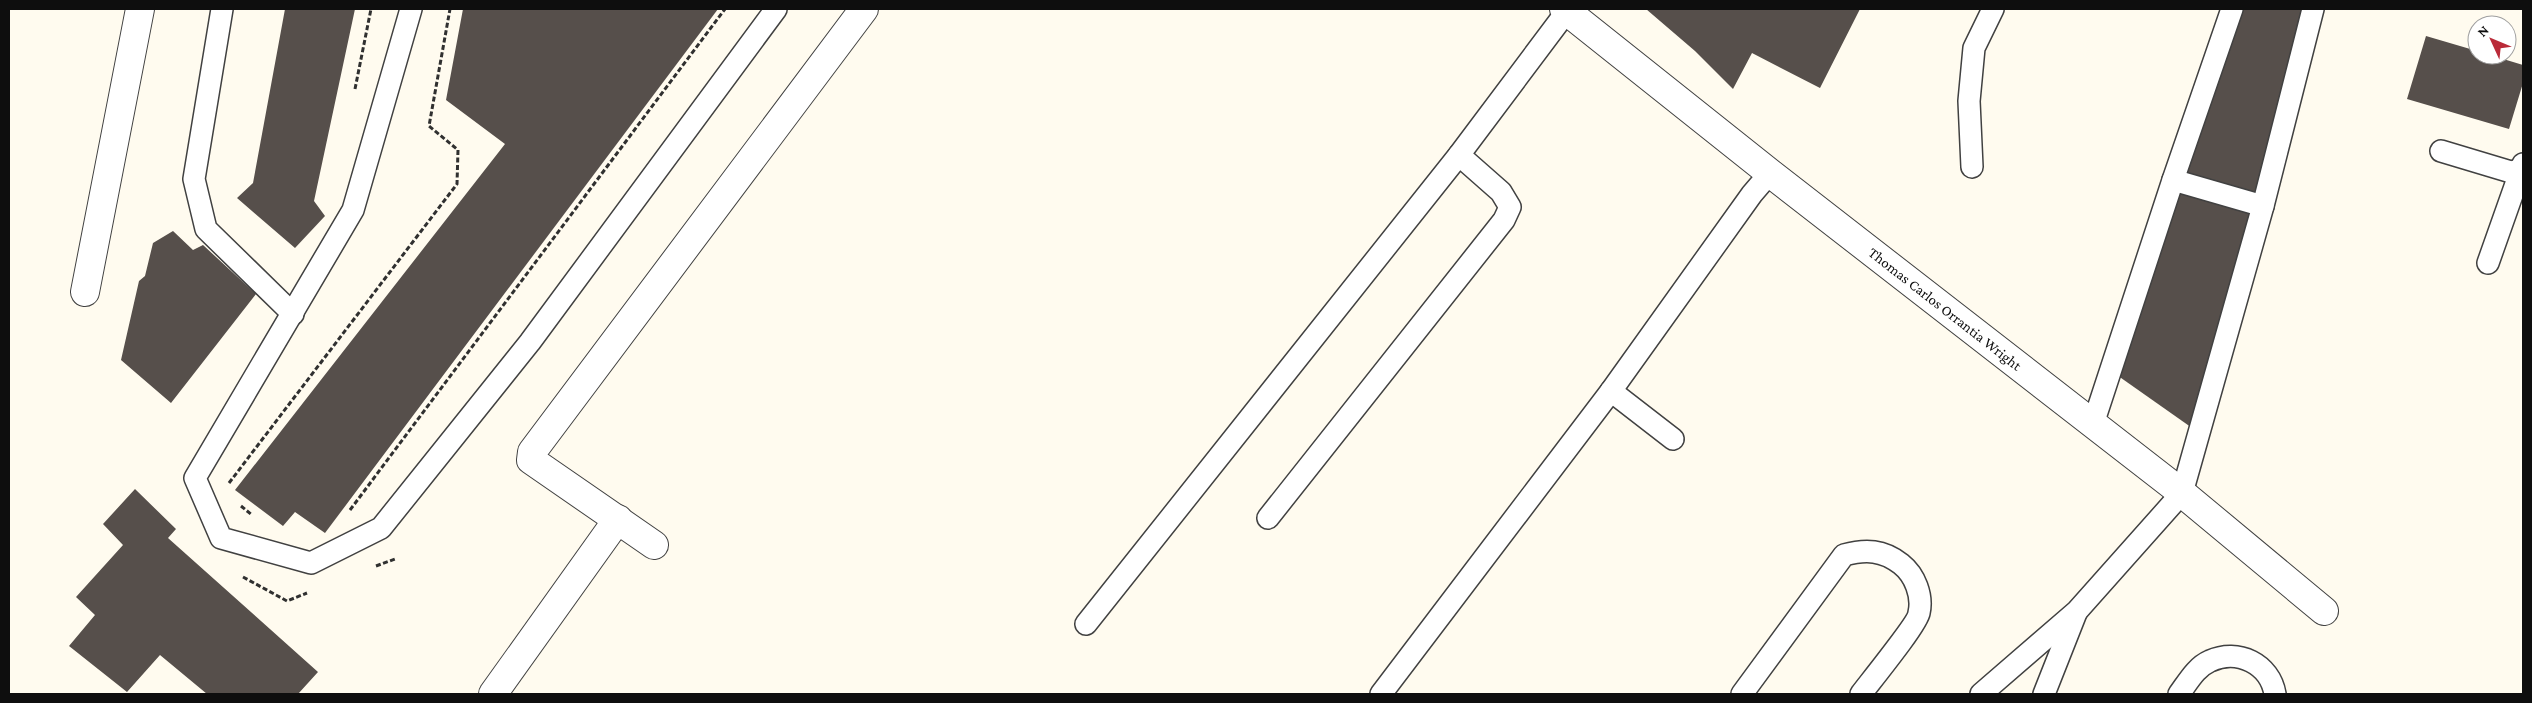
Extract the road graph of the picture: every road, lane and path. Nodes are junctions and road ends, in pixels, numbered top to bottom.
1 (140, 9) edge
2 (222, 9) edge
3 (411, 9) edge
4 (450, 9) edge
5 (725, 9) edge
6 (776, 9) edge
7 (864, 9) edge
8 (1993, 9) edge
9 (2232, 9) edge
10 (2312, 9) edge
11 (1566, 10) edge
12 (2440, 151) dead end
13 (1459, 155) junction
14 (1972, 167) dead end
15 (2522, 167) edge
16 (1770, 173) junction
17 (2173, 180) junction
18 (2263, 206) junction
19 (2488, 263) dead end
20 (86, 292) dead end
21 (293, 314) junction
22 (1611, 391) junction
23 (2093, 424) junction
24 (1673, 439) dead end
25 (228, 485) dead end
26 (2182, 493) junction
27 (238, 503) dead end
28 (346, 515) dead end
29 (1268, 518) dead end
30 (618, 519) junction
31 (260, 522) dead end
32 (654, 545) dead end
33 (395, 559) dead end
34 (368, 569) dead end
35 (238, 574) dead end
36 (314, 590) dead end
37 (2077, 611) junction
38 (2324, 611) dead end
39 (1086, 624) dead end
40 (493, 694) edge
41 (1381, 694) edge
42 (1742, 694) edge
43 (1861, 694) edge
44 (1981, 694) edge
45 (2044, 694) edge
46 (2178, 694) edge
47 (2275, 694) edge

1 - 20 street
2 - 21 lane
3 - 21 lane
4 - 25 path
5 - 28 path
6 - 21 lane
7 - 30 street
8 - 14 lane
9 - 17 lane
10 - 18 lane
11 - 13 lane
11 - 16 street, Thomas Carlos Orrantia Wright
12 - 15 lane
13 - 29 lane
13 - 39 lane
15 - 19 lane
16 - 22 lane
16 - 23 street, Thomas Carlos Orrantia Wright
17 - 18 lane
17 - 23 lane
18 - 26 lane
22 - 24 lane
22 - 41 lane
23 - 26 street, Thomas Carlos Orrantia Wright
26 - 37 lane
26 - 38 street, Thomas Carlos Orrantia Wright
27 - 31 path
30 - 32 street
30 - 40 street
33 - 34 path
35 - 36 path
37 - 44 lane
37 - 45 lane
42 - 43 lane
46 - 47 lane

